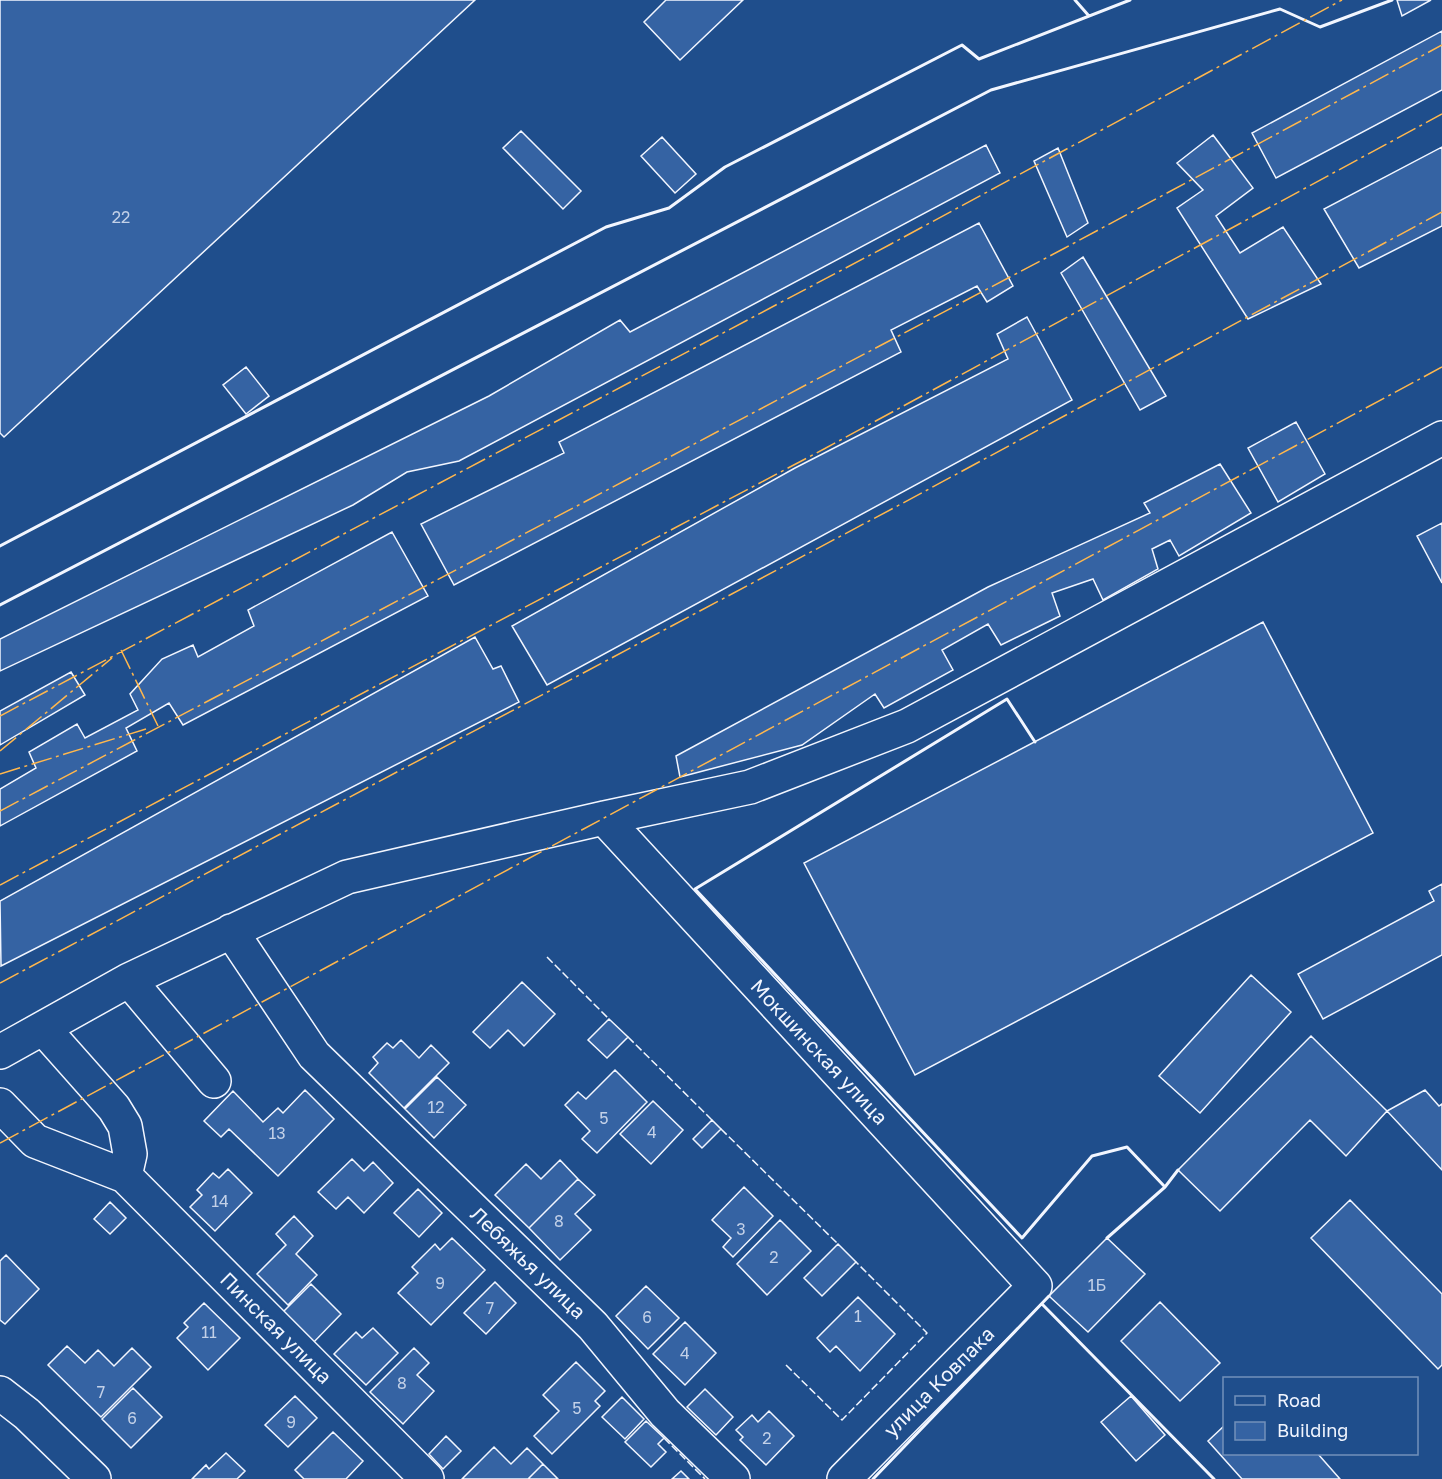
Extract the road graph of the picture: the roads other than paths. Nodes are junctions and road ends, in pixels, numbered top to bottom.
1 (1442, 438) edge
2 (604, 818) junction
3 (231, 931) junction
4 (129, 980) junction
5 (43, 1028) junction
6 (0, 1052) edge
7 (214, 1081) dead end
8 (0, 1105) edge
9 (125, 1176) junction
10 (1035, 1286) joint
11 (0, 1393) edge
12 (94, 1479) edge
13 (427, 1479) edge
14 (733, 1479) edge
15 (844, 1479) edge

1 - 2 street
2 - 3 street
2 - 10 street, Мокшинская улица
3 - 4 street
3 - 14 street, Лебяжья улица
4 - 5 street
4 - 7 street
5 - 6 street
5 - 9 street
8 - 9 street
9 - 13 street, Пинская улица
10 - 15 street, улица Ковпака
11 - 12 street

